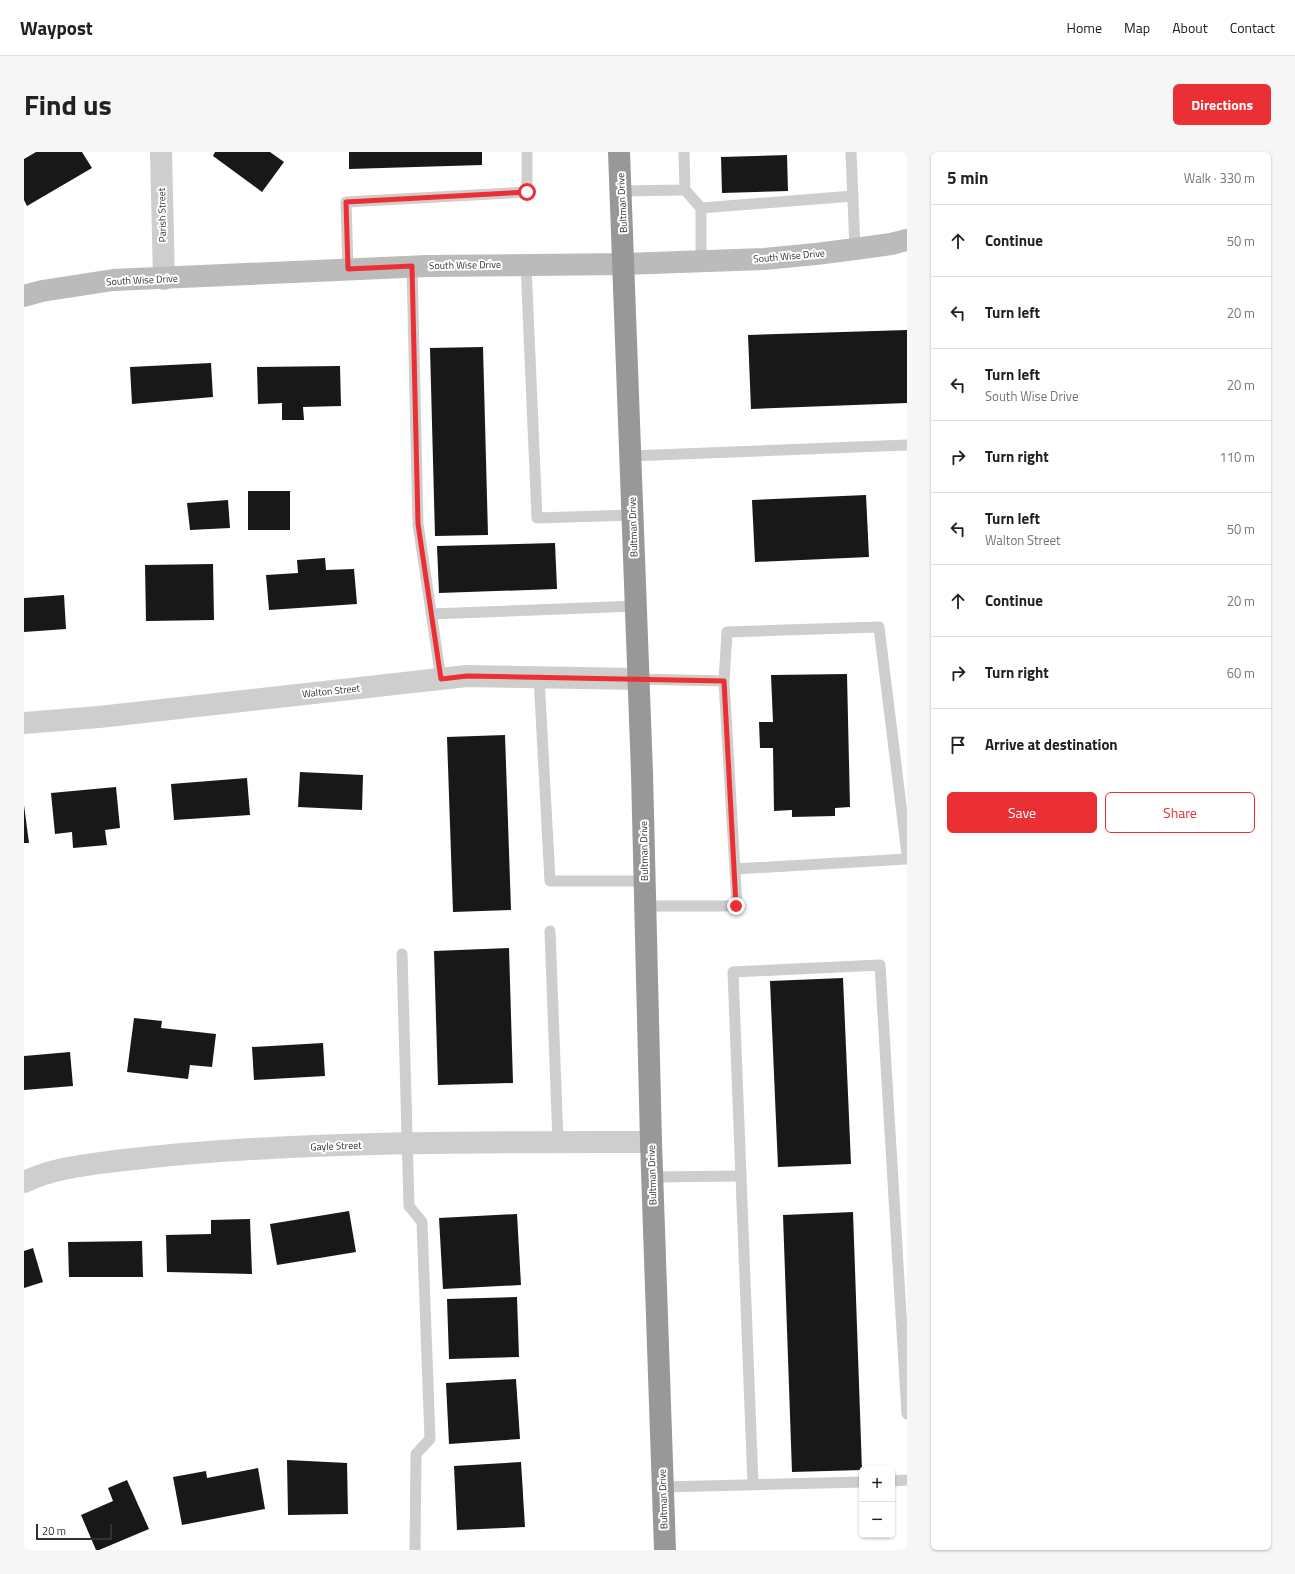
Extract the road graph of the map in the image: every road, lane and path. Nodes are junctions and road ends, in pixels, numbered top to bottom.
1 (161, 152) edge
2 (527, 152) edge
3 (620, 152) edge
4 (684, 152) edge
5 (851, 152) edge
6 (685, 190) junction
7 (620, 191) junction
8 (853, 196) junction
9 (701, 208) junction
10 (907, 240) edge
11 (855, 249) junction
12 (701, 261) junction
13 (624, 264) junction
14 (526, 265) junction
15 (412, 266) junction
16 (348, 269) junction
17 (164, 279) junction
18 (24, 296) edge
19 (907, 445) edge
20 (630, 456) junction
21 (633, 515) junction
22 (636, 606) junction
23 (431, 614) junction
24 (539, 677) junction
25 (441, 679) junction
26 (638, 679) junction
27 (724, 681) junction
28 (24, 723) edge
29 (907, 854) edge
30 (907, 859) edge
31 (734, 869) junction
32 (645, 881) junction
33 (645, 906) junction
34 (550, 931) dead end
35 (402, 954) dead end
36 (558, 1142) junction
37 (651, 1142) junction
38 (408, 1143) junction
39 (741, 1176) junction
40 (652, 1177) junction
41 (24, 1182) edge
42 (907, 1414) edge
43 (907, 1480) edge
44 (895, 1481) edge
45 (859, 1482) edge
46 (754, 1484) junction
47 (663, 1486) junction
48 (415, 1550) edge
49 (665, 1550) edge

1 - 17 street, Parish Street
2 - 16 lane
3 - 7 highway, Bultman Drive
4 - 6 lane
5 - 8 lane
6 - 7 lane
6 - 9 lane
7 - 13 highway, Bultman Drive
8 - 9 lane
8 - 11 lane
9 - 12 lane
10 - 11 main road, South Wise Drive
11 - 12 main road, South Wise Drive
12 - 13 main road, South Wise Drive
13 - 14 main road, South Wise Drive
13 - 20 highway, Bultman Drive
14 - 15 main road, South Wise Drive
14 - 21 lane
15 - 16 main road, South Wise Drive
15 - 23 lane
16 - 17 main road, South Wise Drive
17 - 18 main road, South Wise Drive
19 - 20 lane
20 - 21 highway, Bultman Drive
21 - 22 highway, Bultman Drive
22 - 23 lane
22 - 26 highway, Bultman Drive
23 - 25 lane
24 - 25 street, Walton Street
24 - 26 street, Walton Street
24 - 32 lane
25 - 28 street, Walton Street
26 - 27 lane
26 - 32 highway, Bultman Drive
27 - 29 lane
27 - 31 lane
30 - 31 lane
31 - 33 lane
32 - 33 highway, Bultman Drive
33 - 37 highway, Bultman Drive
34 - 36 lane
35 - 38 lane
36 - 37 street, Gayle Street
36 - 38 street, Gayle Street
37 - 40 highway, Bultman Drive
38 - 41 street, Gayle Street
38 - 48 lane
39 - 40 lane
39 - 42 lane
39 - 46 lane
40 - 47 highway, Bultman Drive
43 - 44 lane
45 - 46 lane
46 - 47 lane
47 - 49 highway, Bultman Drive

